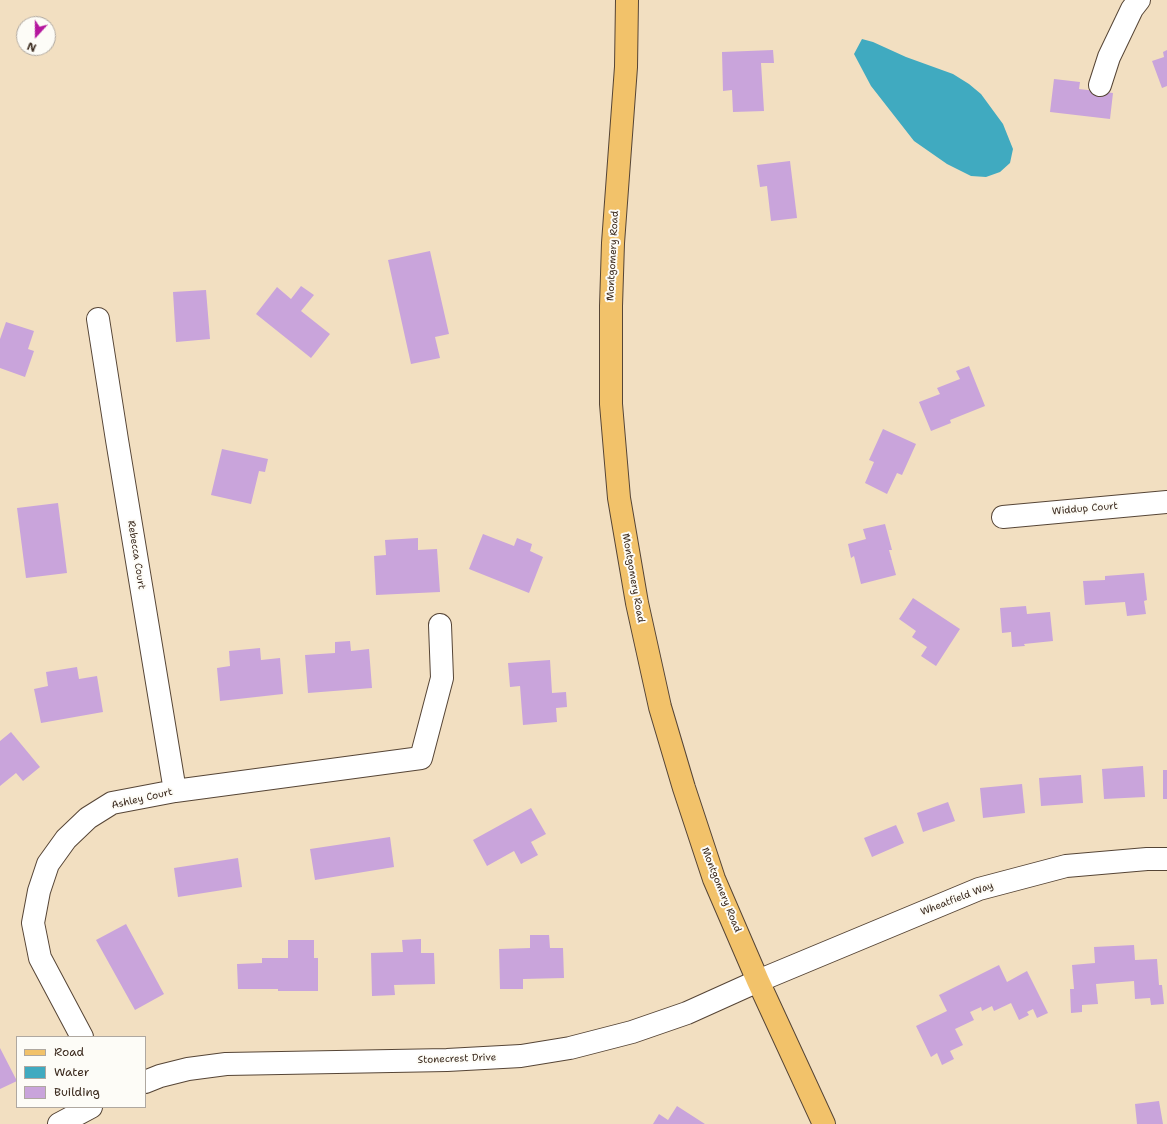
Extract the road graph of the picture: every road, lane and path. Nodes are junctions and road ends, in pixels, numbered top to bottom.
1 (627, 0) edge
2 (1140, 0) edge
3 (1100, 85) dead end
4 (98, 319) dead end
5 (1167, 502) edge
6 (1003, 517) dead end
7 (440, 625) dead end
8 (175, 791) junction
9 (1167, 859) edge
10 (758, 981) junction
11 (81, 1036) edge
12 (146, 1082) edge
13 (89, 1108) edge
14 (59, 1124) edge
15 (824, 1124) edge

1 - 10 main road, Montgomery Road
2 - 3 street
4 - 8 street, Rebecca Court
5 - 6 street, Widdup Court
7 - 8 street, Ashley Court
8 - 11 street, Ashley Court
9 - 10 street, Wheatfield Way
10 - 12 street, Stonecrest Drive
10 - 15 main road, Montgomery Road
13 - 14 street

